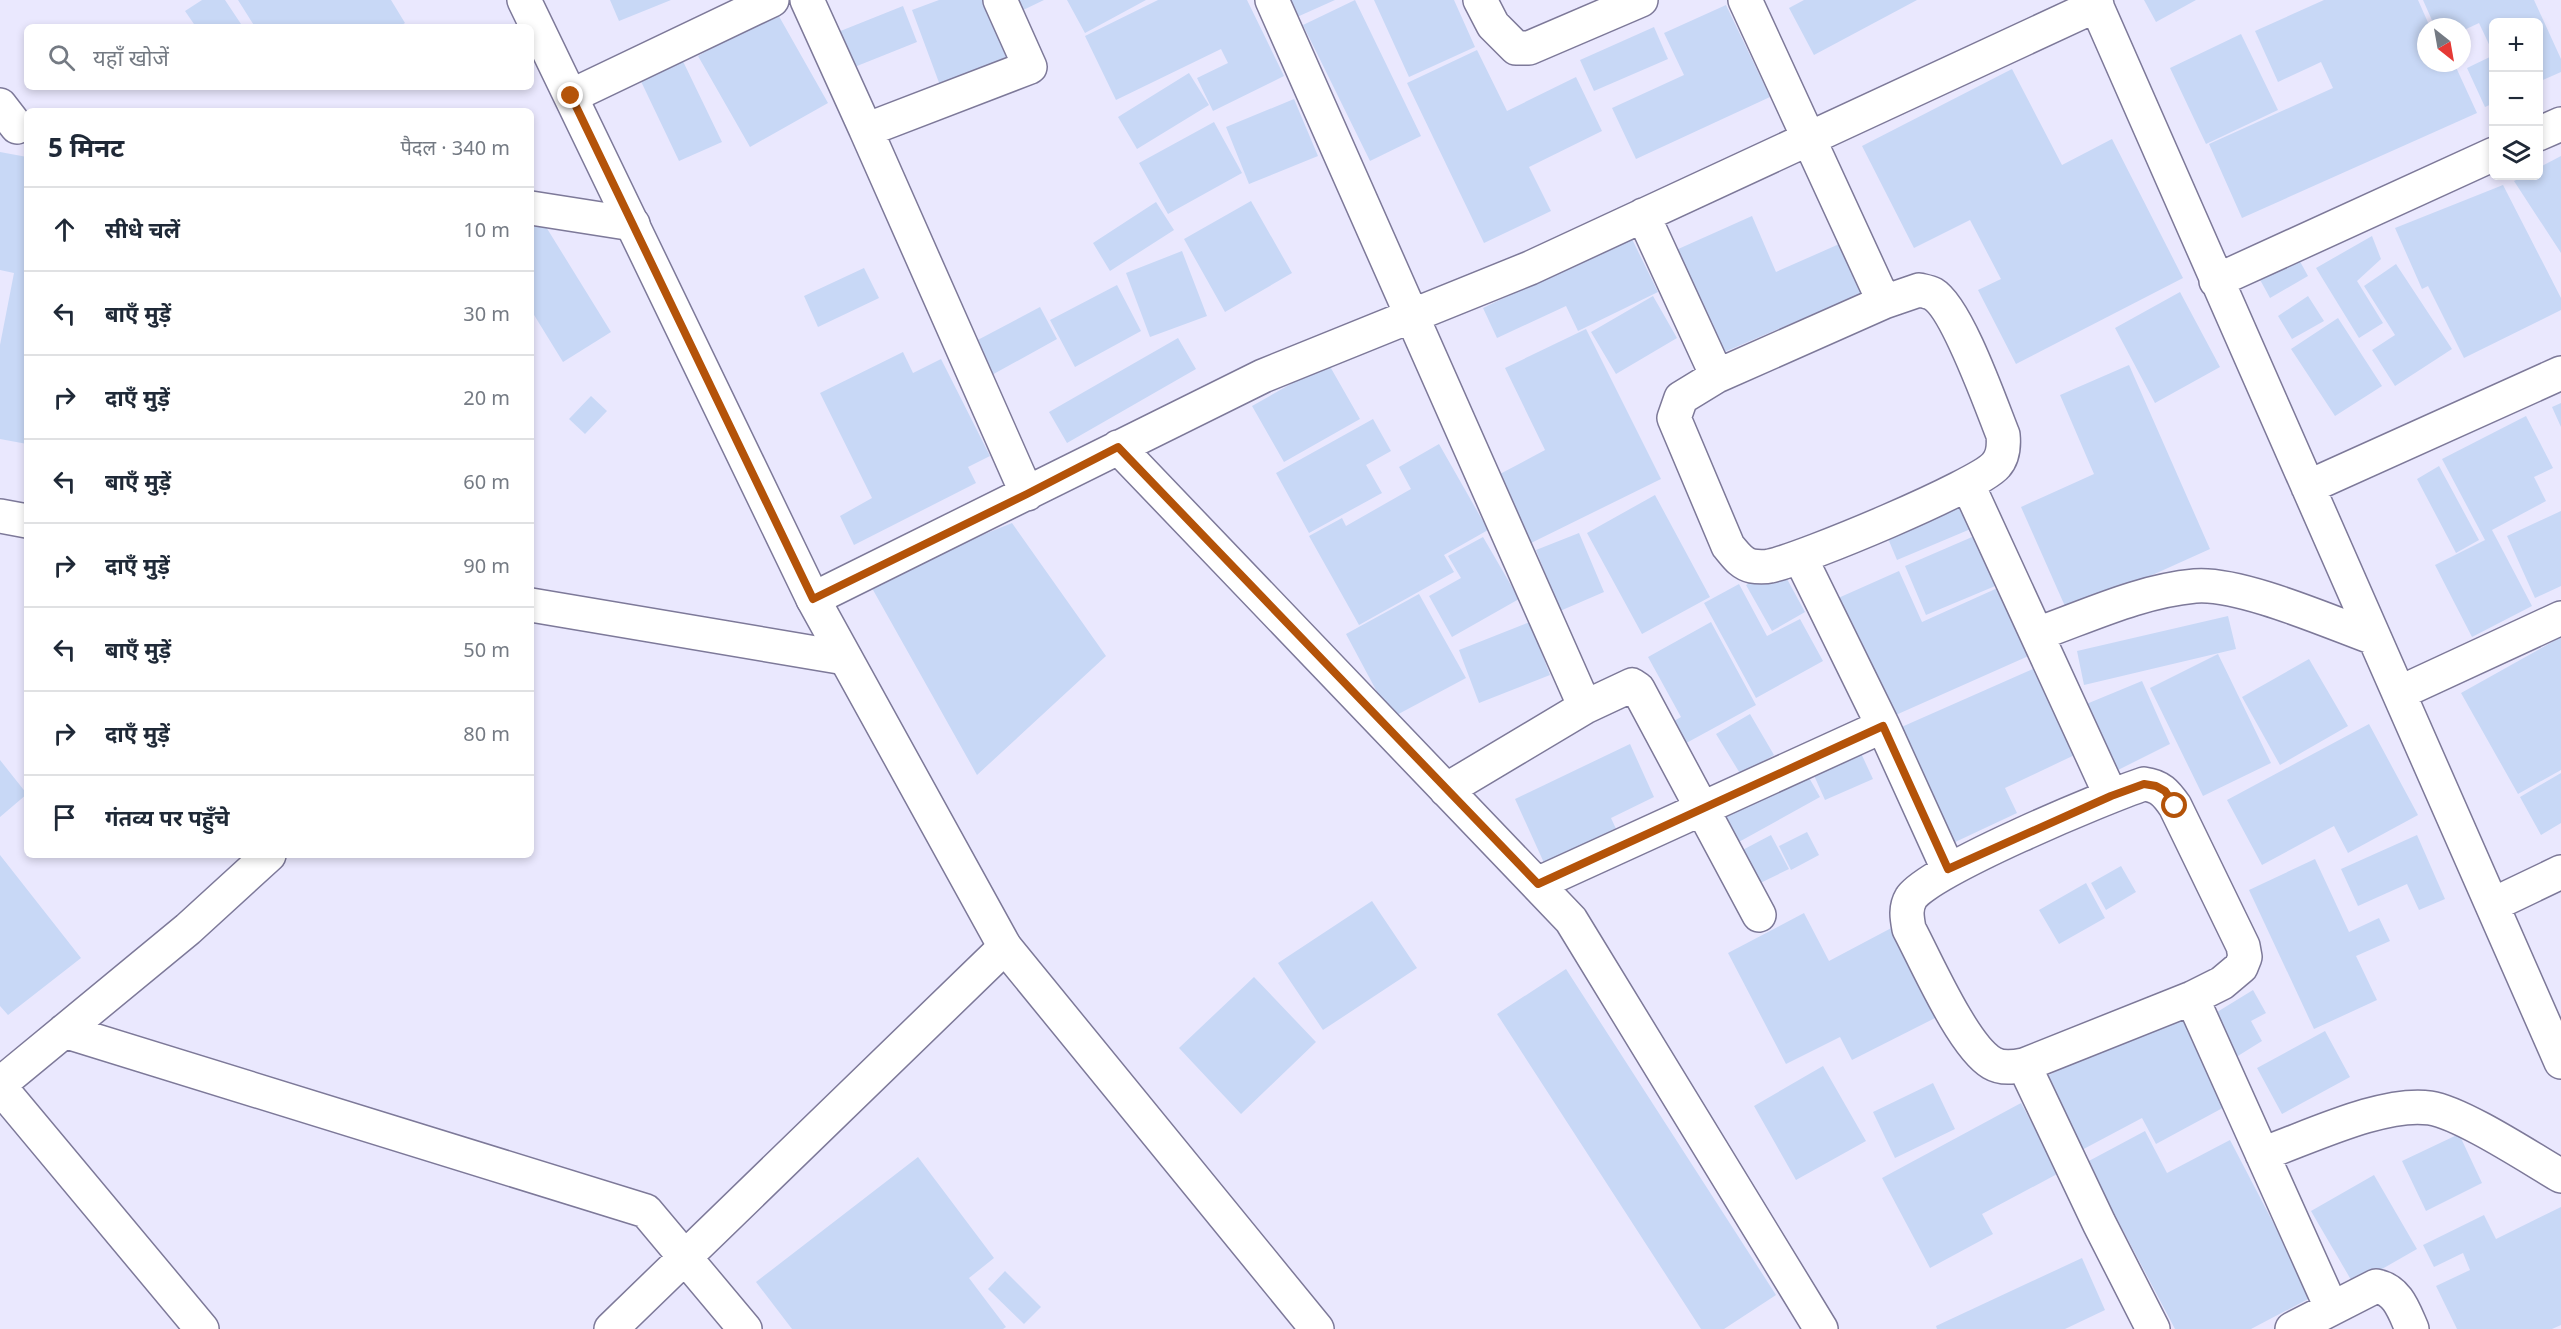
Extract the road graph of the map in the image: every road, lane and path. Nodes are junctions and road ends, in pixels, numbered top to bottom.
1 (524, 0) edge
2 (772, 0) edge
3 (807, 0) edge
4 (1000, 0) edge
5 (1272, 0) edge
6 (1480, 0) edge
7 (1641, 0) edge
8 (1745, 0) edge
9 (2095, 3) edge
10 (571, 96) junction
11 (2561, 124) edge
12 (866, 130) junction
13 (2543, 132) edge
14 (1807, 139) junction
15 (2489, 155) edge
16 (534, 208) edge
17 (1643, 215) junction
18 (633, 224) junction
19 (2216, 281) junction
20 (1884, 302) junction
21 (1413, 316) junction
22 (2561, 373) edge
23 (1717, 376) junction
24 (1118, 447) junction
25 (1968, 485) junction
26 (2308, 487) junction
27 (1027, 494) junction
28 (0, 516) edge
29 (24, 520) edge
30 (1800, 557) junction
31 (813, 599) junction
32 (534, 606) edge
33 (2561, 618) edge
34 (2037, 634) junction
35 (2374, 638) junction
36 (845, 658) junction
37 (2399, 693) junction
38 (1585, 707) junction
39 (1883, 726) junction
40 (1446, 790) junction
41 (2111, 796) junction
42 (1702, 810) junction
43 (266, 858) edge
44 (1948, 869) junction
45 (2561, 872) edge
46 (1538, 884) junction
47 (2492, 905) junction
48 (1759, 915) dead end
49 (1005, 947) junction
50 (2192, 998) junction
51 (64, 1031) junction
52 (2561, 1062) edge
53 (2024, 1065) junction
54 (0, 1086) edge
55 (2262, 1154) junction
56 (2561, 1176) edge
57 (685, 1258) junction
58 (2331, 1307) junction
59 (202, 1329) edge
60 (611, 1329) edge
61 (745, 1329) edge
62 (1317, 1329) edge
63 (1821, 1329) edge
64 (2153, 1329) edge
65 (2292, 1329) edge
66 (2412, 1329) edge

1 - 10 street
2 - 10 street
3 - 12 street
4 - 12 street
5 - 21 street
6 - 7 street
8 - 14 street
9 - 14 street
9 - 19 street
10 - 18 street
11 - 13 street
12 - 27 street
14 - 17 street
14 - 20 street
15 - 19 street
16 - 18 street
17 - 21 street
17 - 23 street
18 - 31 street
19 - 26 street
20 - 23 street
20 - 25 street
21 - 24 street
21 - 38 street
22 - 26 street
23 - 30 street
24 - 27 street
24 - 40 street
25 - 30 street
25 - 34 street
26 - 35 street
27 - 31 street
28 - 29 street
30 - 39 street
31 - 36 street
32 - 36 street
33 - 37 street
34 - 35 street
34 - 41 street
35 - 37 street
36 - 49 street
37 - 47 street
38 - 40 street
38 - 42 street
39 - 42 street
39 - 44 street
40 - 46 street
41 - 44 street
41 - 50 street
42 - 46 street
42 - 48 street
43 - 51 street
44 - 53 street
45 - 47 street
46 - 63 street
47 - 52 street
49 - 57 street
49 - 62 street
50 - 53 street
50 - 55 street
51 - 54 street
51 - 57 street
53 - 64 street
54 - 59 street
55 - 56 street
55 - 58 street
57 - 60 street
57 - 61 street
58 - 65 street
58 - 66 street

